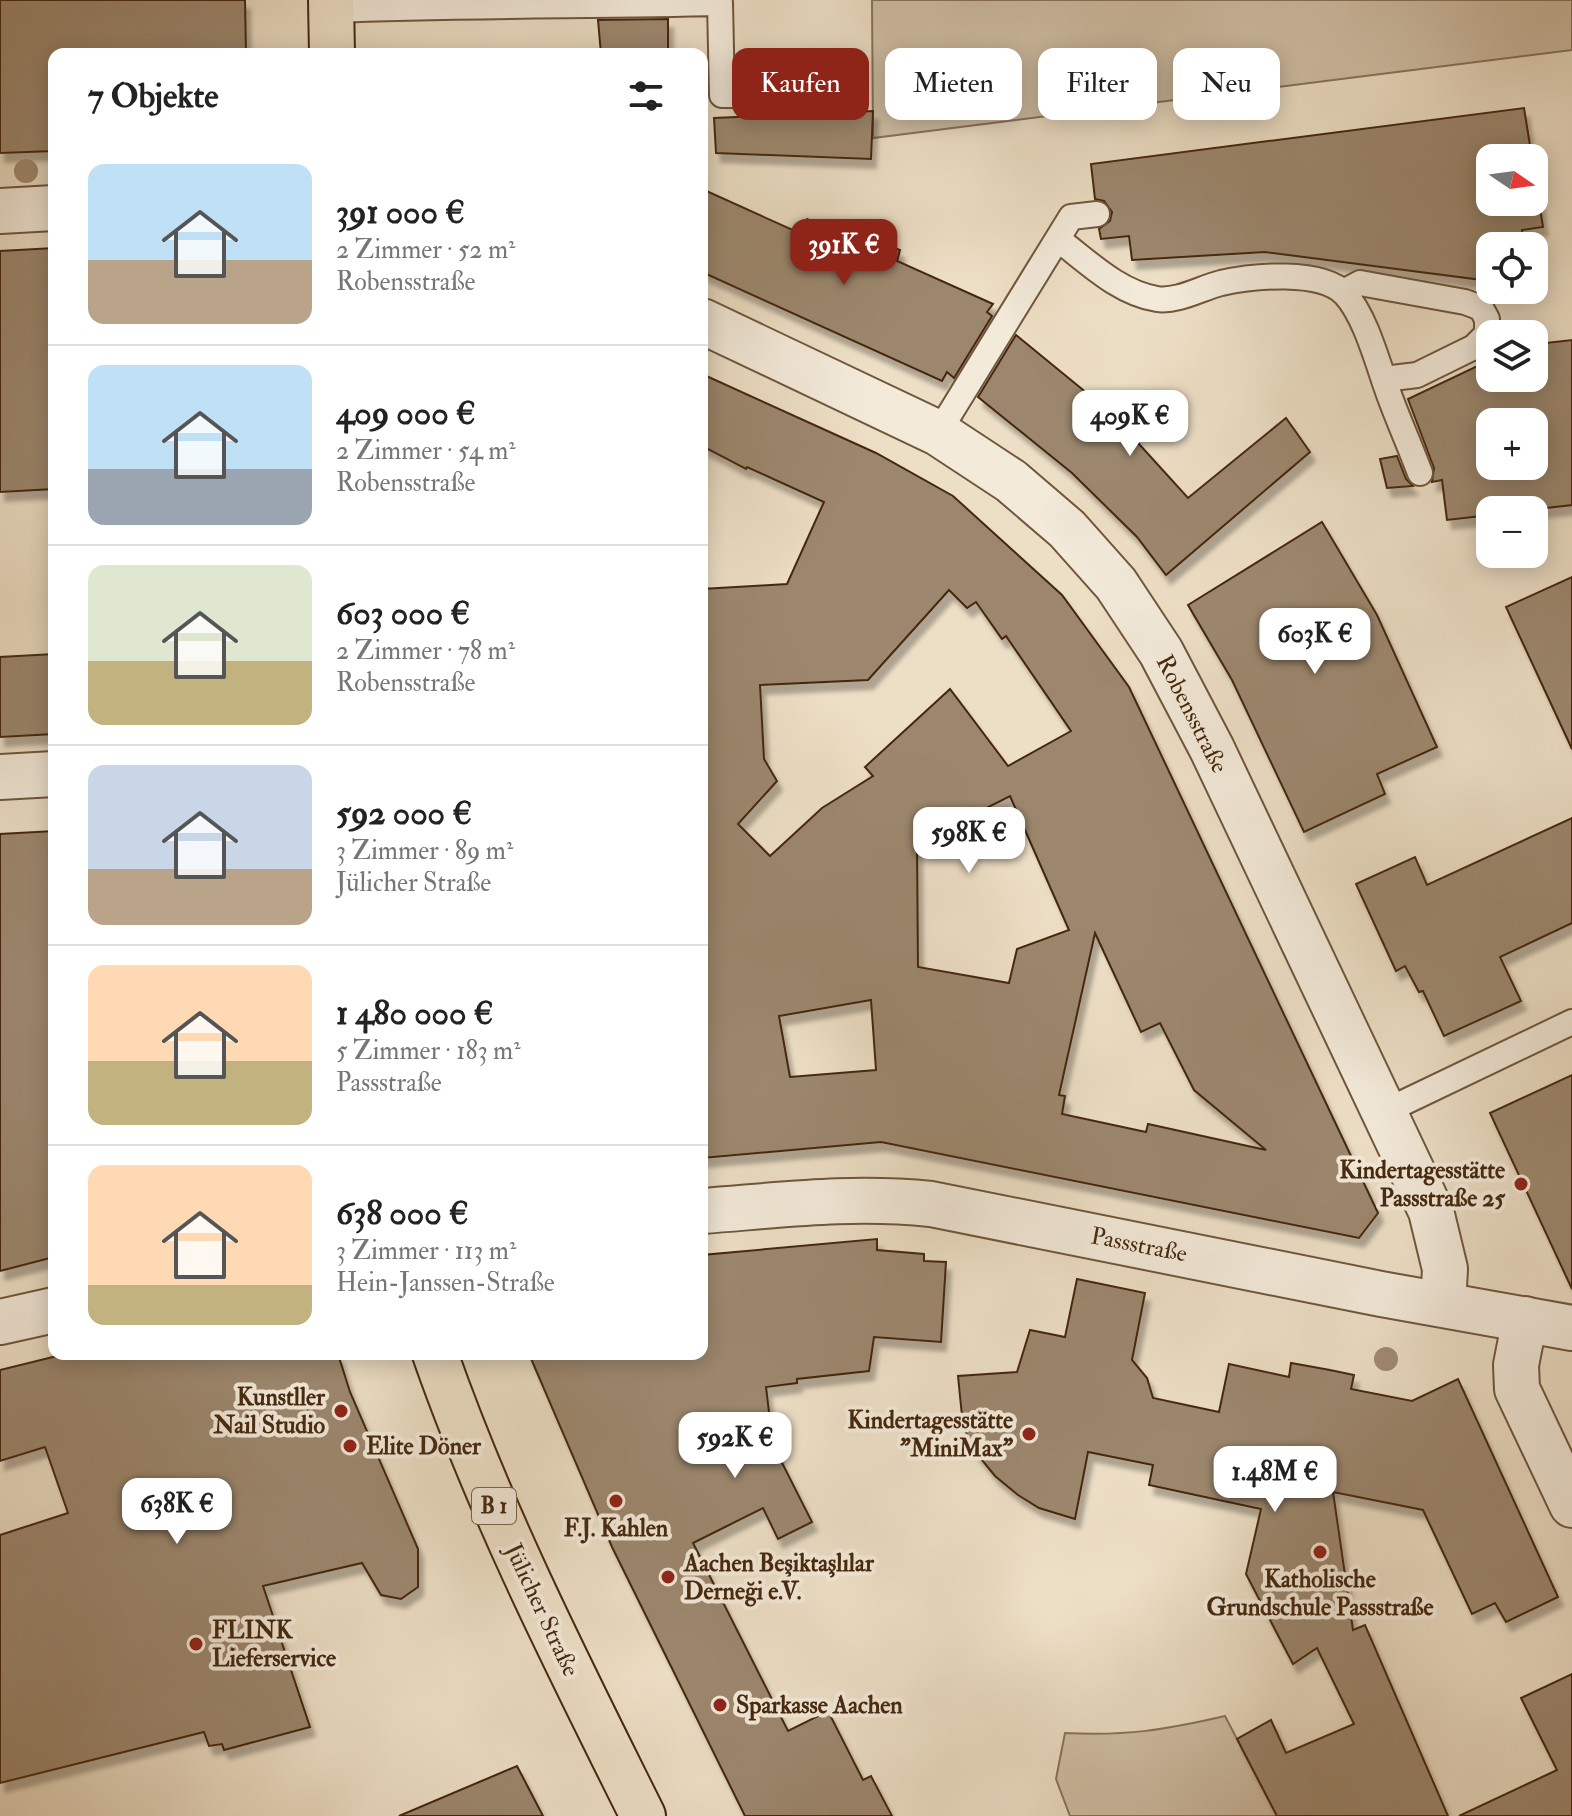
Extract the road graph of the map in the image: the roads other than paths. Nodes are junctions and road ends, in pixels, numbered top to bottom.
1 (331, 5) edge
2 (332, 48) edge
3 (732, 95) edge
4 (48, 208) edge
5 (0, 211) edge
6 (1097, 214) dead end
7 (1059, 240) junction
8 (1343, 292) junction
9 (708, 324) edge
10 (1384, 379) junction
11 (938, 433) junction
12 (1420, 473) dead end
13 (48, 774) edge
14 (0, 777) edge
15 (1572, 1022) edge
16 (1384, 1112) junction
17 (708, 1210) edge
18 (1443, 1304) junction
19 (48, 1311) edge
20 (1525, 1319) junction
21 (0, 1322) edge
22 (1572, 1328) edge
23 (437, 1360) edge
24 (1572, 1505) edge
25 (643, 1816) edge

1 - 2 main road
1 - 3 lane
4 - 5 street
6 - 7 lane
7 - 8 lane
7 - 11 lane
8 - 10 lane
8 - 10 lane
9 - 11 street, Robensstraße
10 - 12 lane
11 - 16 street, Robensstraße
13 - 14 street
15 - 16 lane
16 - 18 street, Robensstraße
17 - 18 street, Passstraße
18 - 20 street, Passstraße
19 - 21 street
20 - 22 street, Passstraße
20 - 24 street
23 - 25 main road, Jülicher Straße / B 1

